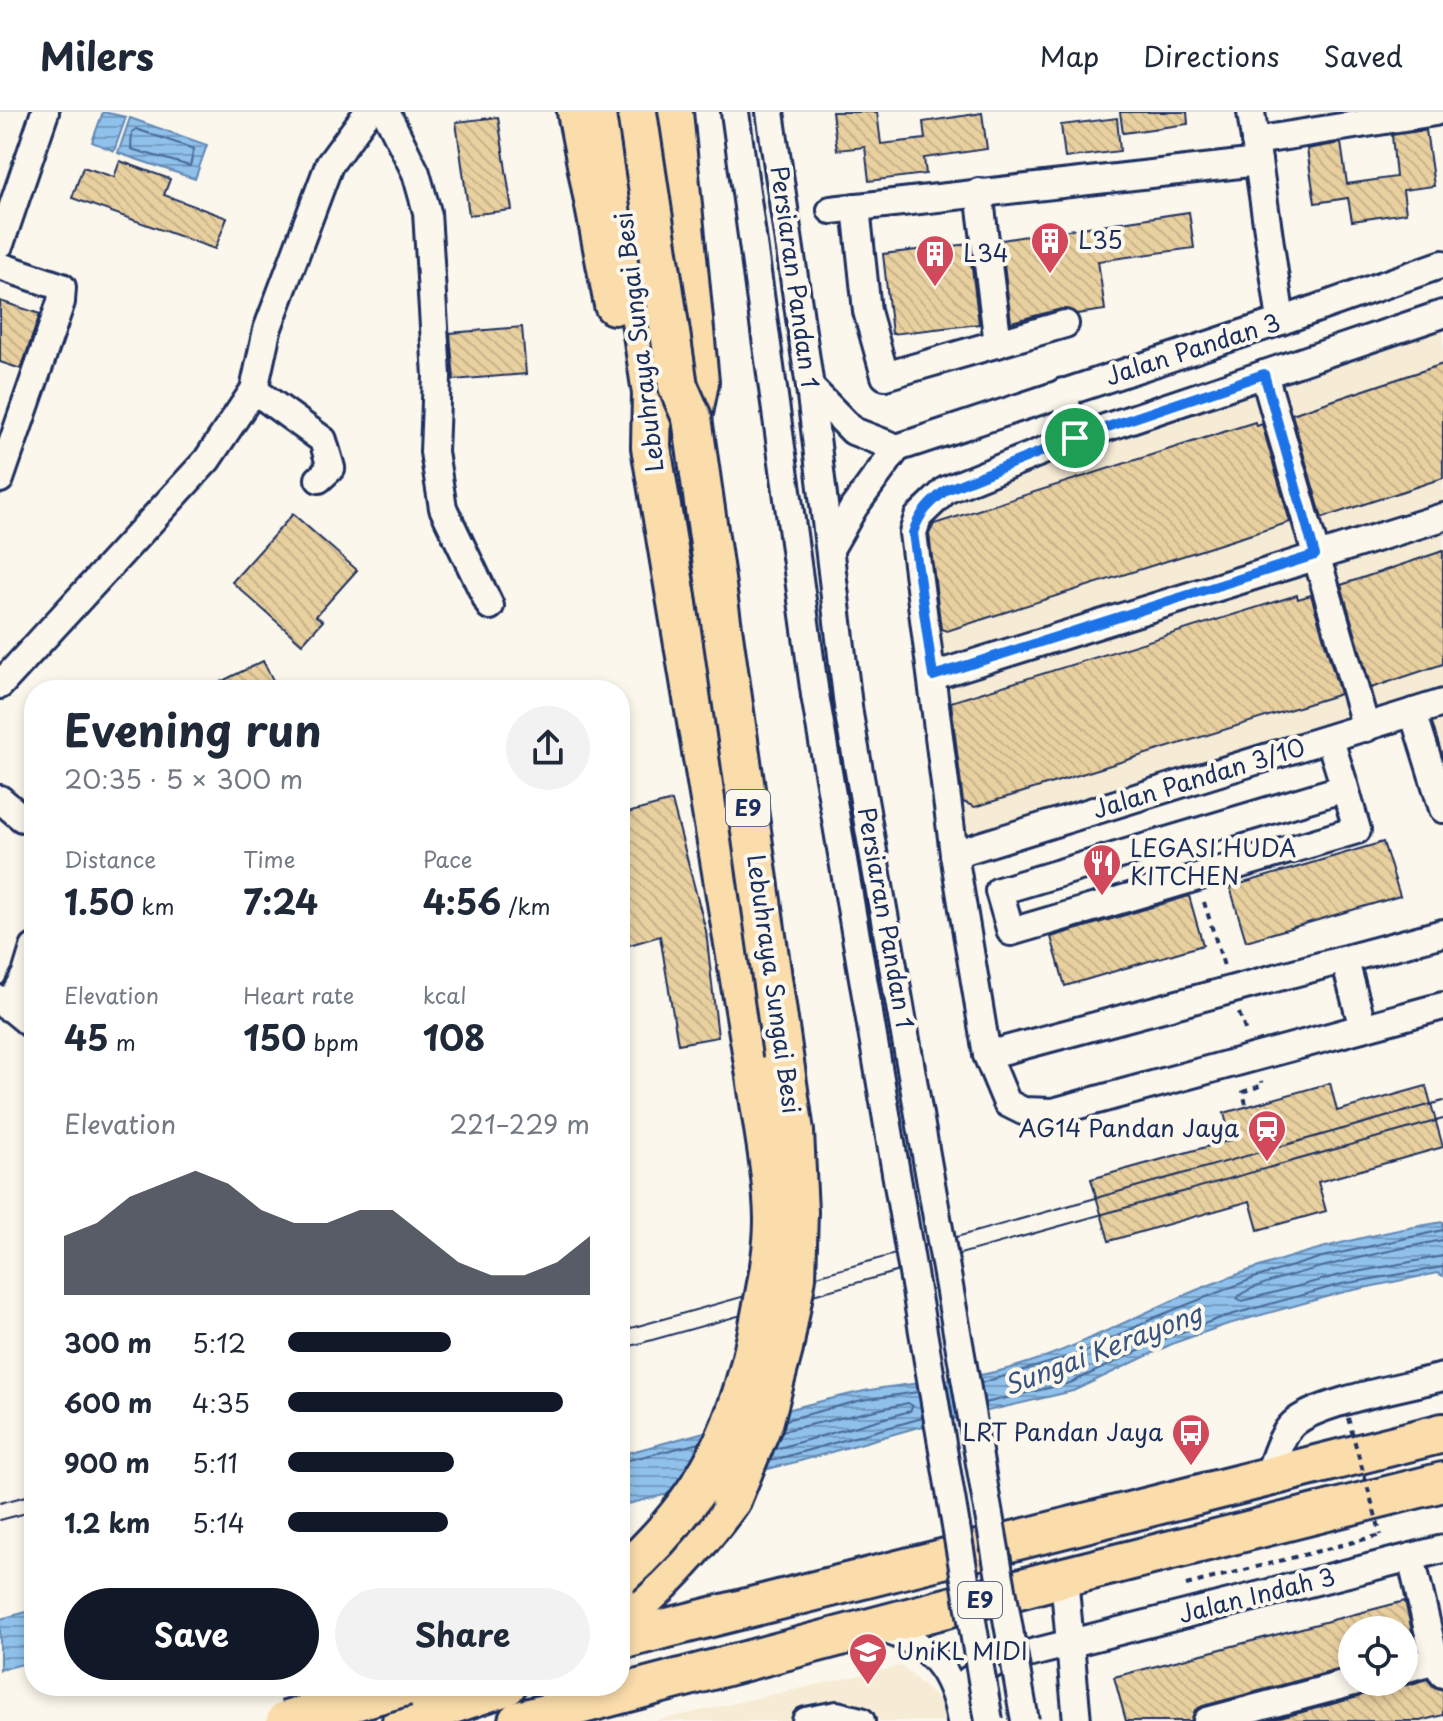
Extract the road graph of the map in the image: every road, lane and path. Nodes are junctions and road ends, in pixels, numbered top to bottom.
1 (45, 112) edge
2 (368, 112) edge
3 (386, 112) edge
4 (577, 112) edge
5 (609, 112) edge
6 (637, 112) edge
7 (673, 112) edge
8 (735, 112) edge
9 (770, 112) edge
10 (1251, 112) edge
11 (1435, 112) edge
12 (1256, 151) junction
13 (979, 192) junction
14 (0, 244) edge
15 (1443, 264) edge
16 (0, 266) edge
17 (1443, 314) edge
18 (1281, 321) junction
19 (1065, 324) dead end
20 (998, 344) junction
21 (1264, 374) junction
22 (810, 387) junction
23 (254, 390) junction
24 (1063, 392) junction
25 (692, 418) junction
26 (1075, 438) junction
27 (651, 447) junction
28 (897, 448) junction
29 (0, 479) edge
30 (319, 479) dead end
31 (1443, 517) edge
32 (830, 549) junction
33 (1315, 555) junction
34 (490, 606) dead end
35 (933, 676) junction
36 (0, 685) edge
37 (1443, 703) edge
38 (1413, 712) junction
39 (1366, 728) junction
40 (1330, 740) junction
41 (1345, 788) junction
42 (0, 799) edge
43 (1443, 809) edge
44 (22, 818) dead end
45 (954, 854) junction
46 (1443, 933) edge
47 (1345, 961) junction
48 (24, 977) edge
49 (4, 1003) edge
50 (1443, 1006) edge
51 (24, 1019) edge
52 (1363, 1028) junction
53 (987, 1055) junction
54 (1443, 1377) edge
55 (1348, 1418) dead end
56 (1443, 1433) edge
57 (1268, 1475) junction
58 (1443, 1482) edge
59 (1443, 1549) edge
60 (1411, 1557) junction
61 (630, 1565) edge
62 (1064, 1577) junction
63 (1185, 1585) dead end
64 (630, 1611) edge
65 (880, 1628) junction
66 (630, 1637) edge
67 (1071, 1643) junction
68 (1440, 1664) edge
69 (1418, 1667) edge
70 (1338, 1686) edge
71 (630, 1689) edge
72 (371, 1696) edge
73 (387, 1696) edge
74 (476, 1696) edge
75 (603, 1696) edge
76 (960, 1711) edge
77 (283, 1721) edge
78 (402, 1721) edge
79 (518, 1721) edge
80 (806, 1721) edge
81 (861, 1721) edge
82 (989, 1721) edge
83 (1025, 1721) edge
84 (1077, 1721) edge
85 (1207, 1721) edge

1 - 14 street
2 - 23 street
3 - 34 street
4 - 27 highway
5 - 27 highway, Lebuhraya Sungai Besi / E9
6 - 25 highway, Lebuhraya Sungai Besi / E9, bridge
7 - 25 highway
8 - 82 street, Persiaran Pandan 1, bridge
9 - 22 street, Persiaran Pandan 1
10 - 12 street
11 - 12 street
12 - 13 street
12 - 18 street
13 - 20 street
13 - 20 street
15 - 18 street, Jalan Pandan 3
16 - 29 street
17 - 21 street
18 - 24 street, Jalan Pandan 3
19 - 20 street
21 - 26 street
21 - 33 street
22 - 28 street
22 - 32 street, Persiaran Pandan 1
23 - 30 street
23 - 36 street
24 - 26 street
24 - 28 street, Jalan Pandan 3
25 - 64 highway, Lebuhraya Sungai Besi / E9, bridge
26 - 35 street
27 - 61 highway, Lebuhraya Sungai Besi / E9, bridge
28 - 32 street
31 - 33 street
32 - 83 street, Persiaran Pandan 1, bridge
33 - 35 street
33 - 39 street
35 - 45 street
37 - 38 street, Jalan Pandan 3/10
38 - 39 street, Jalan Pandan 3/10
38 - 43 street
39 - 40 street, Jalan Pandan 3/10
40 - 41 street
40 - 45 street, Jalan Pandan 3/10
41 - 41 street
42 - 44 street
45 - 53 street
46 - 47 street
47 - 52 street
47 - 53 street
48 - 49 street
49 - 51 street
50 - 52 street
52 - 53 street
54 - 57 street
55 - 63 path, bridge
56 - 57 highway, E9
57 - 66 highway, E9
58 - 62 highway, E9
59 - 60 street, Jalan Indah 3
60 - 67 street, Jalan Indah 3
60 - 68 street
62 - 65 highway, E9
62 - 67 street
65 - 71 highway, E9
65 - 76 street
67 - 76 street, Jalan Indah 3
67 - 84 street
68 - 69 street
70 - 85 street
72 - 77 highway, bridge
73 - 77 highway
74 - 78 highway
75 - 79 highway, E9
80 - 81 street

